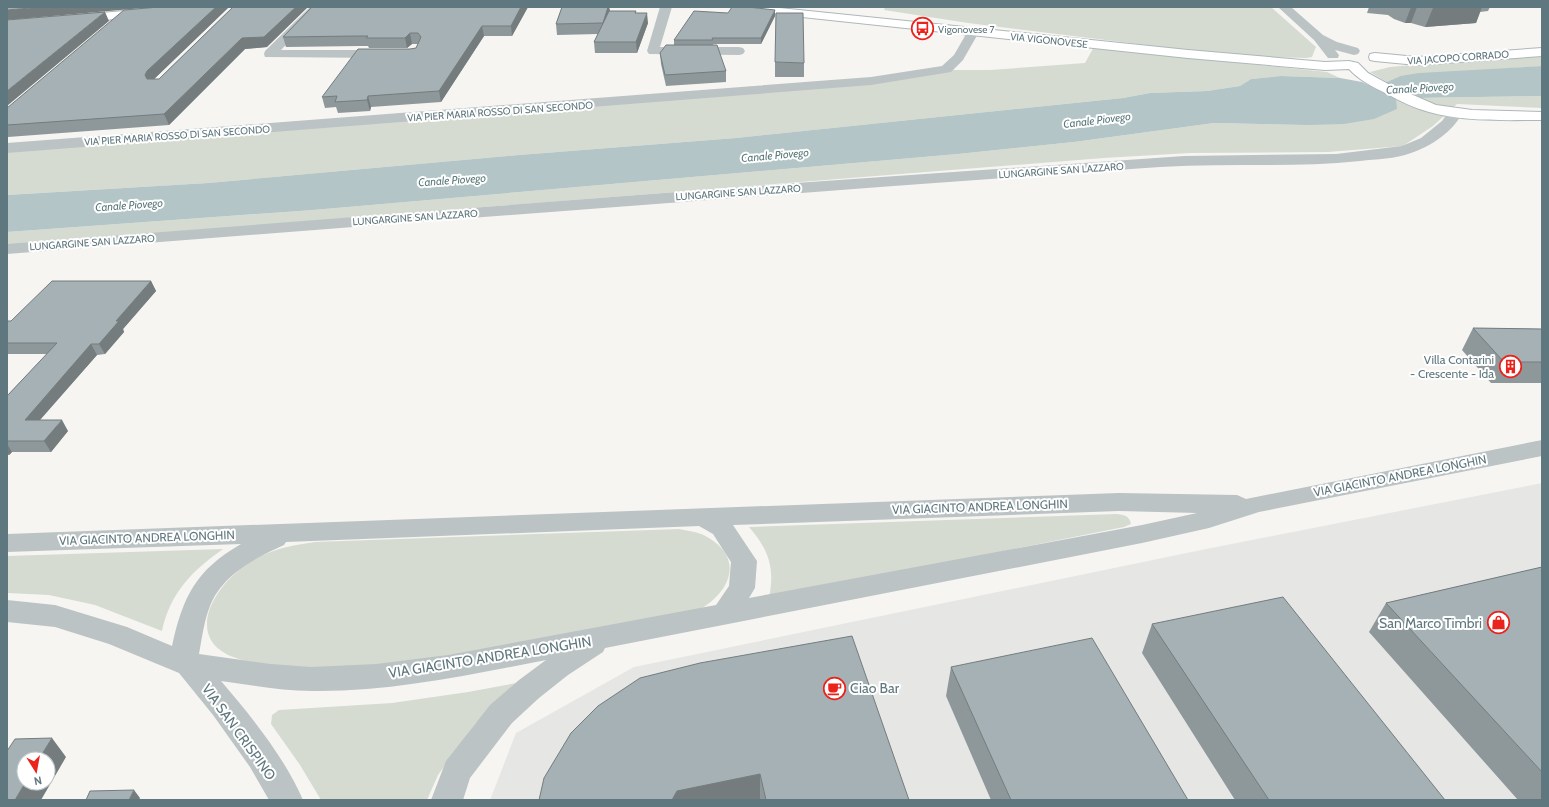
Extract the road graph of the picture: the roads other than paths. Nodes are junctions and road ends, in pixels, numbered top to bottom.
1 (316, 7) edge
2 (666, 7) edge
3 (738, 7) edge
4 (1284, 7) edge
5 (153, 10) edge
6 (125, 15) junction
7 (63, 20) edge
8 (107, 30) edge
9 (973, 32) junction
10 (1318, 37) junction
11 (739, 51) dead end
12 (1354, 51) junction
13 (1542, 52) edge
14 (396, 54) edge
15 (1375, 57) junction
16 (1326, 60) junction
17 (1351, 65) junction
18 (1372, 80) junction
19 (1455, 113) junction
20 (1542, 116) edge
21 (7, 148) edge
22 (7, 248) edge
23 (1542, 448) edge
24 (1257, 504) junction
25 (703, 517) junction
26 (288, 533) junction
27 (7, 543) edge
28 (7, 611) edge
29 (724, 615) junction
30 (603, 638) junction
31 (186, 664) junction
32 (287, 800) edge
33 (447, 800) edge

1 - 14 street
2 - 11 street
3 - 9 main road, VIA VIGONOVESE
4 - 10 street
5 - 6 main road
6 - 7 main road
6 - 8 street
9 - 16 main road, VIA VIGONOVESE
9 - 21 street, VIA PIER MARIA ROSSO DI SAN SECONDO
10 - 12 street
10 - 16 street
12 - 15 main road, VIA JACOPO CORRADO
12 - 16 main road
13 - 15 main road, VIA JACOPO CORRADO
15 - 17 main road, VIA VIGONOVESE
16 - 17 main road, VIA VIGONOVESE
16 - 18 main road
17 - 18 main road
18 - 19 main road
19 - 20 main road
19 - 22 street, LUNGARGINE SAN LAZZARO
23 - 24 street, VIA GIACINTO ANDREA LONGHIN
24 - 25 street, VIA GIACINTO ANDREA LONGHIN
24 - 29 street, VIA GIACINTO ANDREA LONGHIN
25 - 26 street, VIA GIACINTO ANDREA LONGHIN
25 - 29 street
26 - 27 street, VIA GIACINTO ANDREA LONGHIN
26 - 31 street, VIA GIACINTO ANDREA LONGHIN
28 - 31 street, VIA GIACINTO ANDREA LONGHIN
29 - 30 street, VIA GIACINTO ANDREA LONGHIN
30 - 31 street, VIA GIACINTO ANDREA LONGHIN
30 - 33 street
31 - 32 street, VIA SAN CRISPINO

